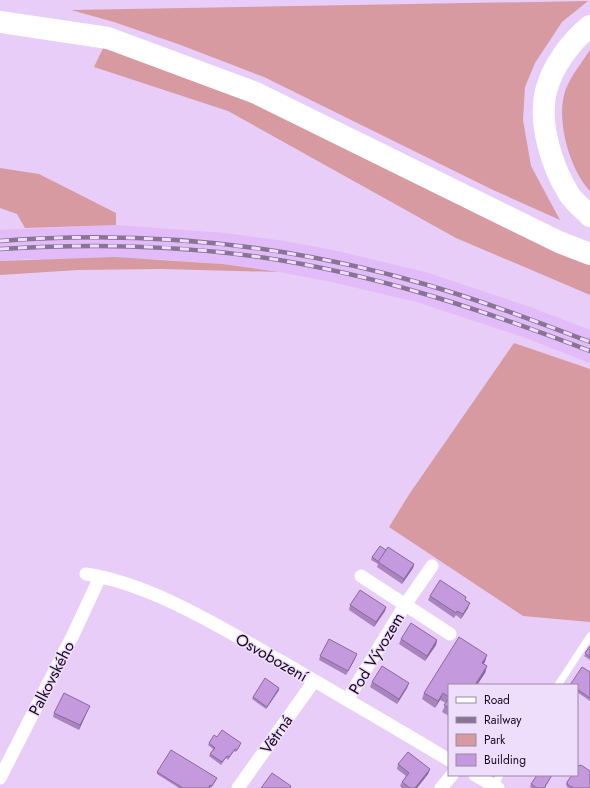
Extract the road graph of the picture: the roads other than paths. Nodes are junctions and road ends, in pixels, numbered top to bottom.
1 (0, 22) edge
2 (590, 26) edge
3 (590, 216) edge
4 (590, 254) edge
5 (432, 566) dead end
6 (86, 574) dead end
7 (100, 576) junction
8 (361, 576) dead end
9 (405, 606) junction
10 (450, 634) dead end
11 (590, 636) edge
12 (314, 681) junction
13 (559, 684) edge
14 (347, 700) junction
15 (448, 759) edge
16 (451, 776) edge
17 (478, 776) edge
18 (0, 778) edge
19 (497, 783) edge
20 (238, 788) edge
21 (441, 788) edge

1 - 4 highway
2 - 3 highway
5 - 9 street, Pod Vývozem
6 - 7 street, Osvobození
7 - 12 street, Osvobození
7 - 18 street, Palkovského
8 - 9 street, Pod Vývozem
9 - 10 street, Pod Vývozem
9 - 14 street, Pod Vývozem
11 - 13 lane
12 - 14 street, Osvobození
12 - 20 street, Větrná
14 - 15 street, Osvobození
16 - 21 street
17 - 19 street

